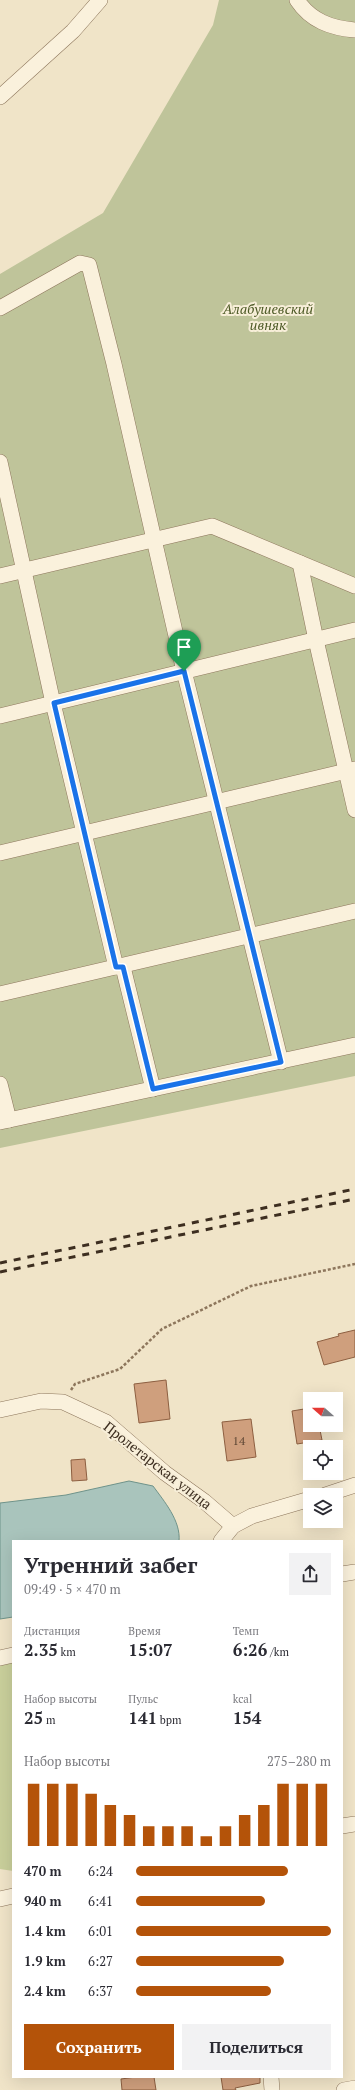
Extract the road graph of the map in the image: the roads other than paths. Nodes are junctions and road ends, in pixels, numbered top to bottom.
1 (100, 0) edge
2 (298, 0) edge
3 (355, 30) edge
4 (0, 97) edge
5 (0, 308) edge
6 (0, 462) edge
7 (155, 539) junction
8 (300, 563) junction
9 (23, 570) junction
10 (0, 576) edge
11 (355, 586) edge
12 (355, 630) edge
13 (316, 640) junction
14 (184, 671) junction
15 (54, 703) junction
16 (0, 716) edge
17 (351, 770) edge
18 (216, 802) junction
19 (355, 810) edge
20 (84, 832) junction
21 (0, 853) edge
22 (355, 911) edge
23 (249, 936) junction
24 (119, 967) junction
25 (0, 994) edge
26 (355, 1045) edge
27 (281, 1062) junction
28 (0, 1084) edge
29 (153, 1089) junction
30 (4, 1121) edge
31 (0, 1410) edge
32 (355, 1485) edge
33 (343, 1489) edge
34 (303, 1501) edge
35 (233, 1526) junction
36 (222, 1540) edge
37 (355, 1572) edge
38 (343, 1574) edge
39 (12, 1655) edge
40 (0, 1658) edge
41 (355, 1824) edge
42 (343, 1826) edge
43 (12, 1896) edge
44 (0, 1899) edge
45 (271, 2078) edge
46 (355, 2088) edge
47 (272, 2090) edge
48 (344, 2090) edge

1 - 4 street
2 - 3 street
5 - 7 street
6 - 9 street
7 - 8 street
7 - 9 street
7 - 14 street
8 - 11 street
8 - 13 street
9 - 10 street
9 - 15 street
12 - 13 street
13 - 14 street
13 - 17 street
14 - 15 street
14 - 18 street
15 - 16 street
15 - 20 street
17 - 18 street
17 - 19 street
18 - 20 street
18 - 23 street
20 - 21 street
20 - 24 street
22 - 23 street
23 - 24 street
23 - 27 street
24 - 25 street
24 - 29 street
26 - 27 street
27 - 29 street
28 - 30 street
29 - 30 street
31 - 35 street, Пролетарская улица
32 - 33 street
34 - 35 street
35 - 36 street
37 - 38 street
39 - 40 street
41 - 42 street
43 - 44 street
45 - 47 street
46 - 48 street

